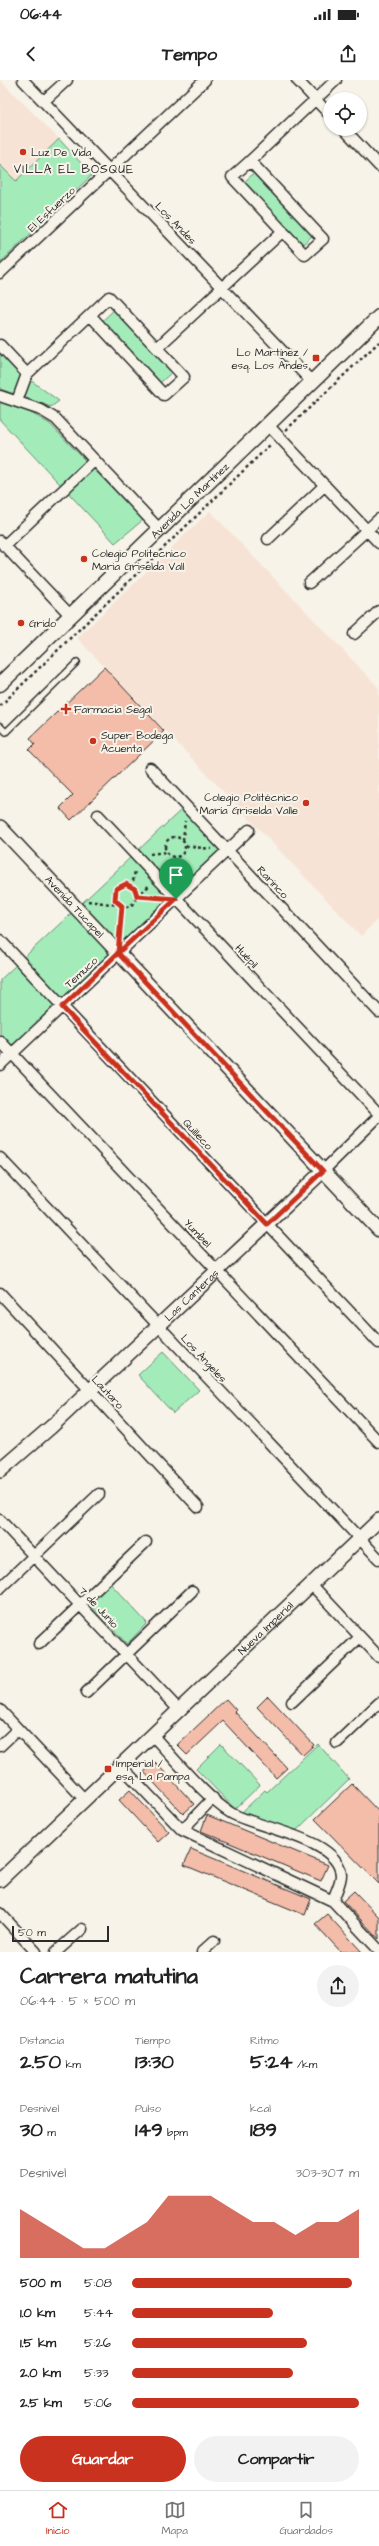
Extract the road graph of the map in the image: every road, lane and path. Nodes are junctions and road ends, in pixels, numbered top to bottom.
1 (23, 80) edge
2 (67, 80) edge
3 (205, 80) edge
4 (297, 80) edge
5 (336, 80) edge
6 (315, 100) junction
7 (44, 101) junction
8 (323, 108) edge
9 (351, 136) edge
10 (250, 161) junction
11 (379, 166) edge
12 (109, 170) junction
13 (283, 231) junction
14 (0, 273) edge
15 (222, 288) junction
16 (90, 315) junction
17 (379, 317) edge
18 (0, 345) edge
19 (157, 348) junction
20 (27, 374) junction
21 (312, 382) junction
22 (0, 396) edge
23 (17, 402) junction
24 (268, 425) junction
25 (95, 460) junction
26 (325, 485) junction
27 (379, 519) edge
28 (184, 528) dead end
29 (160, 530) junction
30 (367, 530) junction
31 (268, 538) dead end
32 (379, 543) edge
33 (2, 544) edge
34 (309, 584) dead end
35 (379, 610) edge
36 (71, 616) junction
37 (354, 634) dead end
38 (77, 662) dead end
39 (0, 684) edge
40 (0, 706) edge
41 (0, 726) edge
42 (150, 768) dead end
43 (98, 815) dead end
44 (0, 827) edge
45 (249, 830) dead end
46 (186, 846) junction
47 (228, 851) junction
48 (137, 896) junction
49 (176, 899) junction
50 (74, 905) junction
51 (120, 906) junction
52 (0, 940) edge
53 (118, 953) junction
54 (62, 1007) junction
55 (379, 1012) edge
56 (0, 1041) edge
57 (12, 1054) junction
58 (0, 1065) edge
59 (379, 1115) edge
60 (0, 1158) edge
61 (323, 1171) junction
62 (267, 1224) junction
63 (379, 1230) edge
64 (217, 1271) junction
65 (0, 1293) edge
66 (158, 1327) junction
67 (379, 1343) edge
68 (90, 1391) junction
69 (379, 1442) edge
70 (0, 1471) edge
71 (99, 1494) dead end
72 (198, 1507) dead end
73 (0, 1520) edge
74 (379, 1520) edge
75 (359, 1539) junction
76 (146, 1542) dead end
77 (34, 1556) junction
78 (379, 1559) edge
79 (311, 1584) junction
80 (0, 1588) edge
81 (192, 1591) dead end
82 (80, 1604) junction
83 (360, 1637) junction
84 (39, 1644) dead end
85 (126, 1654) junction
86 (379, 1658) edge
87 (86, 1693) dead end
88 (292, 1702) dead end
89 (379, 1703) edge
90 (0, 1710) edge
91 (180, 1710) junction
92 (18, 1729) junction
93 (153, 1736) junction
94 (337, 1743) dead end
95 (0, 1746) edge
96 (121, 1766) junction
97 (213, 1798) junction
98 (84, 1800) junction
99 (182, 1830) junction
100 (0, 1880) edge
101 (333, 1901) junction
102 (0, 1914) edge
103 (82, 1928) dead end
104 (214, 1941) dead end
105 (379, 1950) edge
106 (36, 1952) edge
107 (56, 1952) edge
108 (203, 1952) edge

1 - 7 street, Los Andes
2 - 7 street
3 - 12 street, El Esfuerzo
4 - 6 street
5 - 6 street
6 - 8 street
6 - 10 street
7 - 12 street, Los Andes
9 - 11 street
10 - 13 street
10 - 13 street
12 - 14 street, El Esfuerzo
12 - 15 street, Los Andes
13 - 15 street
15 - 19 street
15 - 21 street, Los Andes
16 - 19 street
16 - 19 street
16 - 20 street
17 - 21 main road, Avenida Lo Martínez
18 - 20 street
20 - 23 street
21 - 24 main road, Avenida Lo Martínez
22 - 23 street
23 - 25 street
24 - 26 street
24 - 29 main road, Avenida Lo Martínez
25 - 29 street
25 - 33 street
26 - 30 street
26 - 31 street
27 - 30 street
28 - 40 path
29 - 36 main road, Avenida Lo Martínez
30 - 32 street
30 - 34 street
33 - 36 street
35 - 37 street
36 - 39 main road, Avenida Lo Martínez
38 - 41 lane
42 - 47 street, Rarinco
43 - 49 street, Huépil
44 - 50 street, Avenida Tucapel
45 - 47 street, Temuco
46 - 46 path
46 - 47 path
47 - 49 street, Temuco
47 - 55 street, Rarinco
48 - 49 path
48 - 51 path
48 - 51 path
49 - 53 street, Temuco
49 - 59 street, Huépil
50 - 51 path
50 - 53 street, Avenida Tucapel
51 - 53 path
52 - 54 street, Quilleco
53 - 54 street, Temuco
53 - 61 street, Avenida Tucapel
54 - 57 street, Temuco
54 - 62 street, Quilleco
56 - 57 street, Yumbel
57 - 58 street, Temuco
57 - 64 street, Yumbel
59 - 61 street, Las Canteras
60 - 66 street, Los Ángeles
61 - 62 street, Las Canteras
61 - 63 street, Avenida Tucapel
62 - 64 street, Las Canteras
62 - 67 street, Quilleco
64 - 66 street, Las Canteras
64 - 69 street, Yumbel
65 - 68 street, Lautaro
66 - 68 street, Las Canteras
66 - 75 street, Los Ángeles
68 - 70 street, Las Canteras
68 - 72 street, Lautaro
71 - 77 street
73 - 77 street, 7 de Junio
74 - 75 street, Nueva Imperial
75 - 78 street, Los Ángeles
75 - 79 street, Nueva Imperial
76 - 82 street
77 - 80 street
77 - 82 street, 7 de Junio
79 - 83 street
79 - 91 street, Nueva Imperial
81 - 85 street
82 - 84 street
82 - 85 street, 7 de Junio
83 - 86 street
83 - 88 street
85 - 87 street
85 - 91 street, 7 de Junio
89 - 94 street
90 - 92 street
91 - 93 street, Nueva Imperial
92 - 95 street
92 - 98 street
93 - 96 street, Nueva Imperial
93 - 97 street
96 - 98 street, Nueva Imperial
96 - 99 street
97 - 99 street
97 - 101 street
98 - 100 street, Nueva Imperial
99 - 101 street
101 - 105 street
102 - 106 street
103 - 107 street
104 - 108 street

